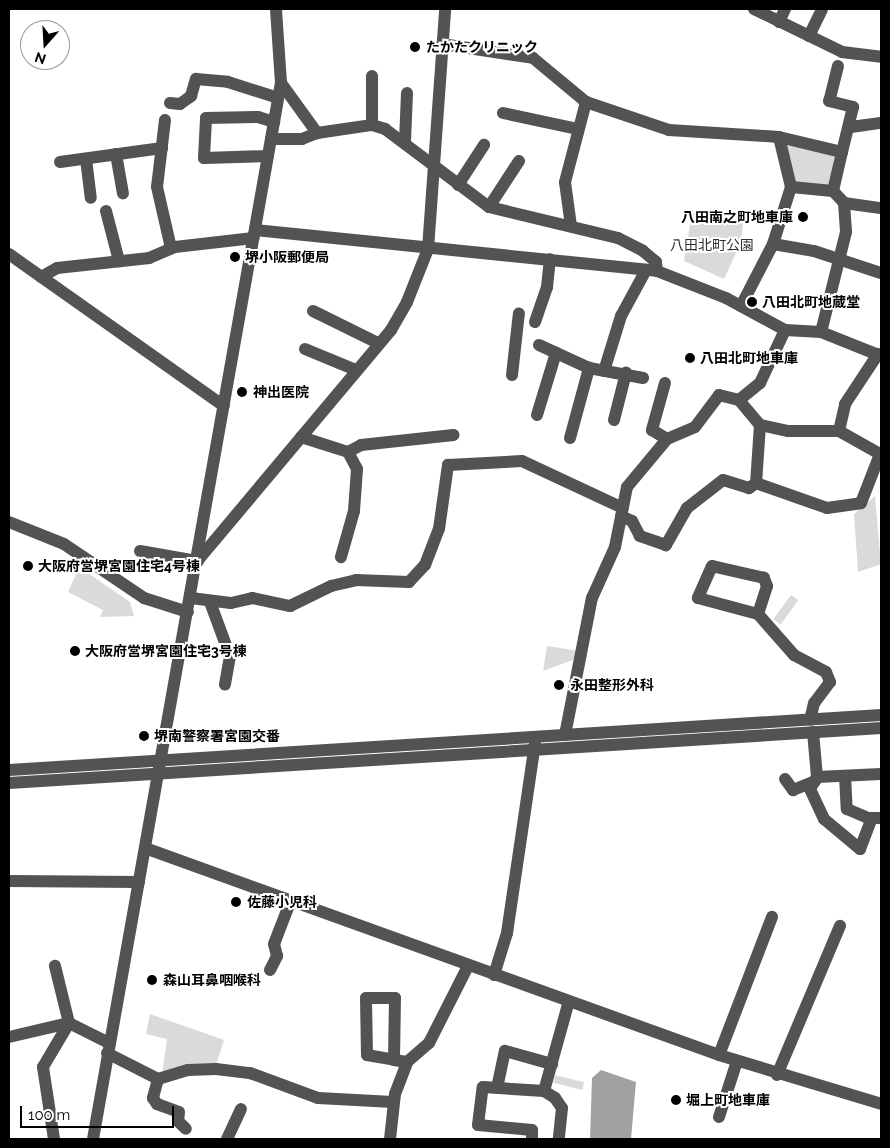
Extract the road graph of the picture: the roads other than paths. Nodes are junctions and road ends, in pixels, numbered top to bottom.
1 (276, 9) edge
2 (445, 9) edge
3 (754, 9) edge
4 (785, 9) edge
5 (822, 9) edge
6 (779, 22) junction
7 (809, 36) junction
8 (442, 44) junction
9 (881, 57) edge
10 (838, 66) dead end
11 (372, 76) dead end
12 (281, 83) junction
13 (408, 93) dead end
14 (278, 98) junction
15 (170, 102) dead end
16 (586, 102) junction
17 (503, 113) dead end
18 (166, 120) dead end
19 (274, 122) junction
20 (881, 123) edge
21 (372, 125) junction
22 (851, 127) junction
23 (578, 129) junction
24 (318, 133) junction
25 (779, 137) junction
26 (271, 139) junction
27 (405, 141) junction
28 (484, 145) dead end
29 (162, 148) junction
30 (842, 152) junction
31 (116, 154) junction
32 (268, 156) junction
33 (86, 159) junction
34 (60, 162) dead end
35 (519, 162) dead end
36 (434, 166) junction
37 (458, 185) junction
38 (791, 187) junction
39 (123, 192) dead end
40 (833, 192) junction
41 (91, 198) dead end
42 (844, 203) junction
43 (489, 207) junction
44 (881, 208) edge
45 (106, 211) dead end
46 (571, 226) junction
47 (254, 234) junction
48 (773, 244) junction
49 (171, 248) junction
50 (428, 248) junction
51 (9, 254) edge
52 (839, 259) junction
53 (550, 260) junction
54 (119, 261) junction
55 (651, 270) junction
56 (881, 273) edge
57 (41, 277) junction
58 (741, 306) junction
59 (313, 311) dead end
60 (785, 330) junction
61 (821, 332) junction
62 (378, 343) junction
63 (539, 345) dead end
64 (304, 349) dead end
65 (556, 353) junction
66 (880, 355) edge
67 (589, 368) junction
68 (356, 370) junction
69 (604, 370) junction
70 (626, 373) junction
71 (512, 375) dead end
72 (644, 378) dead end
73 (665, 383) dead end
74 (739, 400) junction
75 (224, 406) junction
76 (537, 415) dead end
77 (614, 420) dead end
78 (760, 425) junction
79 (840, 431) junction
80 (453, 436) dead end
81 (301, 437) junction
82 (570, 438) dead end
83 (668, 439) junction
84 (348, 452) junction
85 (877, 482) edge
86 (756, 483) junction
87 (622, 512) junction
88 (9, 522) edge
89 (140, 551) dead end
90 (341, 557) dead end
91 (198, 561) junction
92 (190, 598) junction
93 (210, 602) junction
94 (188, 612) junction
95 (758, 614) junction
96 (224, 685) dead end
97 (881, 715) edge
98 (812, 726) junction
99 (881, 728) edge
100 (565, 735) junction
101 (535, 737) junction
102 (535, 751) junction
103 (160, 760) junction
104 (9, 770) edge
105 (157, 774) junction
106 (881, 774) edge
107 (845, 776) junction
108 (816, 779) junction
109 (785, 780) dead end
110 (9, 783) edge
111 (877, 818) edge
112 (145, 848) junction
113 (9, 881) edge
114 (139, 882) junction
115 (291, 900) junction
116 (772, 917) dead end
117 (840, 926) dead end
118 (56, 966) dead end
119 (468, 966) junction
120 (270, 970) dead end
121 (494, 975) junction
122 (569, 1001) junction
123 (69, 1023) junction
124 (9, 1037) edge
125 (108, 1048) junction
126 (719, 1055) junction
127 (400, 1061) junction
128 (737, 1061) junction
129 (552, 1064) junction
130 (777, 1075) junction
131 (158, 1079) junction
132 (497, 1088) junction
133 (544, 1091) junction
134 (393, 1102) junction
135 (881, 1104) edge
136 (241, 1109) dead end
137 (719, 1117) dead end
138 (186, 1128) dead end
139 (54, 1139) edge
140 (93, 1139) edge
141 (227, 1139) edge
142 (390, 1139) edge
143 (532, 1139) edge
144 (558, 1139) edge

1 - 12 street
2 - 8 street
3 - 6 street
4 - 6 street
5 - 7 street
6 - 7 street
7 - 9 street
8 - 16 street
8 - 36 street
10 - 22 street
11 - 21 street
12 - 14 street
12 - 24 street
13 - 27 street
14 - 15 street
14 - 19 street
16 - 23 street
16 - 25 street
17 - 23 street
18 - 29 street
19 - 26 street
19 - 32 street
20 - 22 street
21 - 24 street
21 - 27 street
22 - 30 street
23 - 46 street
24 - 26 street
25 - 30 street
25 - 38 street
26 - 32 street
27 - 36 street
28 - 37 street
29 - 31 street
29 - 49 street
30 - 40 street
31 - 33 street
31 - 39 street
32 - 47 street
33 - 34 street
33 - 41 street
35 - 43 street
36 - 37 street
36 - 50 street
37 - 43 street
38 - 40 street
38 - 48 street
40 - 42 street
42 - 44 street
42 - 52 street
43 - 46 street
45 - 54 street
46 - 55 street
47 - 49 street
47 - 50 street
47 - 75 street
48 - 52 street
48 - 58 street
49 - 54 street
50 - 53 street
50 - 62 street
51 - 57 street
52 - 56 street
52 - 61 street
53 - 55 street
53 - 71 street
54 - 57 street
55 - 58 street
55 - 69 street
57 - 75 street
58 - 60 street
59 - 62 street
60 - 61 street
60 - 74 street
61 - 66 street
62 - 68 street
63 - 65 street
64 - 68 street
65 - 67 street
65 - 76 street
66 - 79 street
67 - 69 street
67 - 82 street
68 - 81 street
69 - 70 street
70 - 72 street
70 - 77 street
73 - 83 street
74 - 78 street
74 - 83 street
75 - 91 street
78 - 79 street
78 - 86 street
79 - 85 street
80 - 84 street
81 - 84 street
81 - 91 street
83 - 87 street
84 - 90 street
85 - 86 street
86 - 87 street
87 - 93 street
87 - 100 street
88 - 94 street
89 - 91 street
91 - 92 street
92 - 93 street
92 - 94 street
93 - 96 street
94 - 103 street
95 - 95 street
95 - 98 street
97 - 98 street
98 - 99 street
98 - 100 street
98 - 102 street
98 - 108 street
100 - 101 street
101 - 102 street
101 - 103 street
102 - 105 street
102 - 121 street
103 - 104 street
103 - 105 street
105 - 110 street
105 - 112 street
106 - 107 street
107 - 108 street
107 - 111 street
108 - 109 street
108 - 111 street
112 - 114 street
112 - 115 street
113 - 114 street
114 - 125 street
115 - 119 street
115 - 120 street
116 - 126 street
117 - 130 street
118 - 123 street
119 - 121 street
119 - 127 street
121 - 122 street
122 - 126 street
122 - 129 street
123 - 124 street
123 - 125 street
123 - 139 street
125 - 131 street
125 - 140 street
126 - 128 street
127 - 127 street
127 - 134 street
128 - 130 street
128 - 137 street
129 - 132 street
129 - 133 street
130 - 135 street
131 - 134 street
131 - 138 street
132 - 133 street
132 - 143 street
133 - 144 street
134 - 142 street
136 - 141 street

